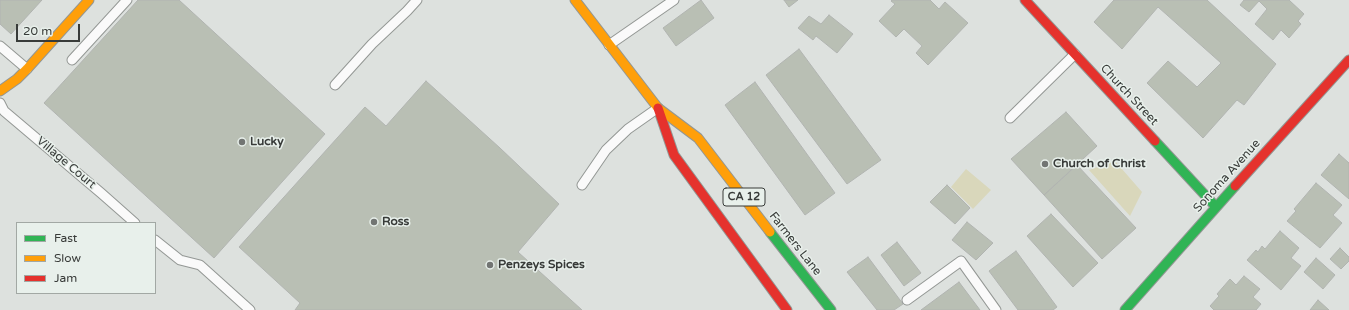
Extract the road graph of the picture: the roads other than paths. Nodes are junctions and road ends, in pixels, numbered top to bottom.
1 (89, 0) edge
2 (127, 0) edge
3 (417, 0) edge
4 (575, 0) edge
5 (674, 0) edge
6 (1025, 0) edge
7 (609, 45) junction
8 (0, 46) edge
9 (1075, 54) junction
10 (72, 60) dead end
11 (1349, 60) edge
12 (27, 69) junction
13 (335, 84) dead end
14 (0, 91) edge
15 (0, 103) edge
16 (658, 108) junction
17 (1010, 118) dead end
18 (582, 184) dead end
19 (1216, 207) junction
20 (134, 222) edge
21 (156, 241) edge
22 (907, 300) dead end
23 (250, 310) edge
24 (787, 310) edge
25 (831, 310) edge
26 (996, 310) edge
27 (1125, 310) edge

1 - 12 street
2 - 10 lane
3 - 13 lane
4 - 7 street, Farmers Lane / CA 12
5 - 7 lane
6 - 9 street, Church Street
7 - 16 street, Farmers Lane / CA 12
8 - 12 lane
9 - 17 lane
9 - 19 street, Church Street
11 - 19 street, Sonoma Avenue
12 - 14 street
15 - 20 lane, Village Court
16 - 18 lane
16 - 24 street, Farmers Lane / CA 12
16 - 25 street, Farmers Lane / CA 12
19 - 27 street, Sonoma Avenue
21 - 23 lane
22 - 26 lane

